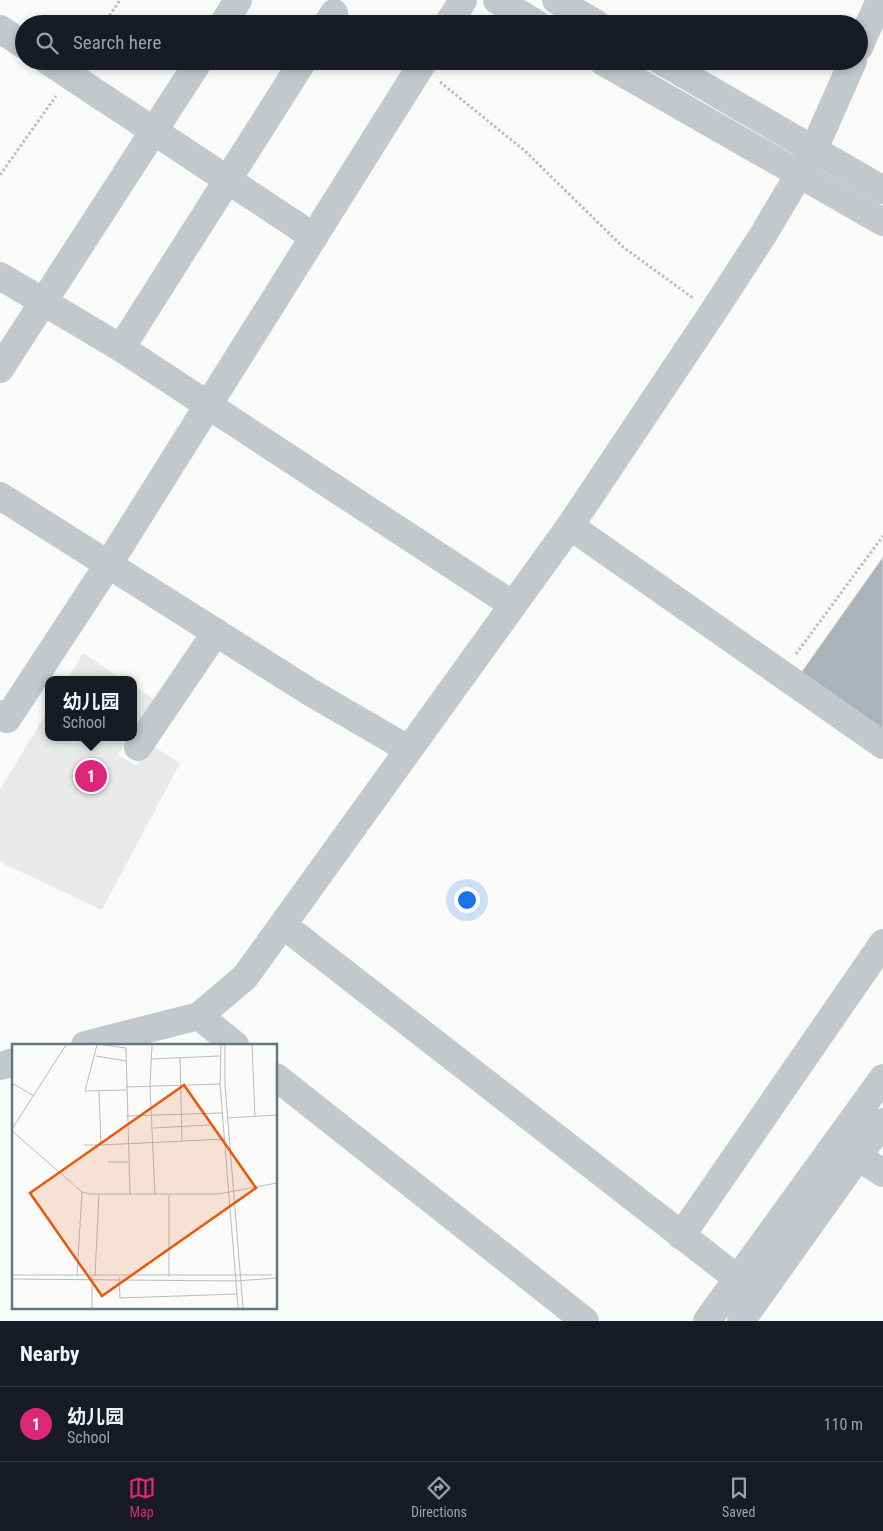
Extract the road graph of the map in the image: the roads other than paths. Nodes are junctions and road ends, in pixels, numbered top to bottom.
1 (238, 0) edge
2 (463, 0) edge
3 (497, 0) edge
4 (556, 0) edge
5 (880, 0) edge
6 (229, 15) edge
7 (454, 15) edge
8 (522, 15) edge
9 (582, 15) edge
10 (868, 27) edge
11 (0, 30) edge
12 (15, 39) edge
13 (62, 70) edge
14 (193, 70) edge
15 (297, 70) edge
16 (418, 70) edge
17 (618, 70) edge
18 (677, 70) edge
19 (849, 70) edge
20 (154, 131) junction
21 (814, 149) junction
22 (800, 173) junction
23 (227, 179) junction
24 (883, 190) edge
25 (883, 222) edge
26 (314, 236) junction
27 (0, 276) edge
28 (44, 302) junction
29 (121, 348) junction
30 (0, 369) edge
31 (207, 406) junction
32 (0, 496) edge
33 (570, 526) junction
34 (108, 565) junction
35 (513, 605) junction
36 (216, 632) junction
37 (2, 721) edge
38 (883, 745) edge
39 (138, 747) dead end
40 (408, 749) junction
41 (283, 925) junction
42 (883, 943) edge
43 (199, 1016) junction
44 (88, 1044) edge
45 (234, 1044) edge
46 (883, 1078) edge
47 (278, 1079) edge
48 (883, 1122) edge
49 (847, 1150) junction
50 (883, 1173) edge
51 (681, 1236) junction
52 (731, 1288) junction
53 (750, 1318) edge
54 (585, 1321) edge
55 (707, 1321) edge

1 - 6 street
2 - 7 street
3 - 8 street
4 - 9 street
5 - 10 street
11 - 12 street
13 - 20 street
14 - 20 street
15 - 23 street
16 - 26 street
17 - 22 street
18 - 21 street
19 - 21 street
20 - 23 street
20 - 28 street
21 - 22 street
21 - 24 street
22 - 25 street
22 - 33 street
23 - 26 street
23 - 29 street
26 - 31 street
27 - 28 street
28 - 29 street
28 - 30 street
29 - 31 street
31 - 34 street
31 - 35 street
32 - 34 street
33 - 35 street
33 - 38 street
34 - 36 street
34 - 37 street
35 - 40 street
36 - 39 street
36 - 40 street
40 - 41 street
41 - 43 street
41 - 51 street
42 - 51 street
43 - 44 street
43 - 45 street
46 - 49 street
47 - 54 street
48 - 49 street
49 - 50 street
49 - 52 street
49 - 53 street
51 - 52 street
52 - 53 street
52 - 55 street

